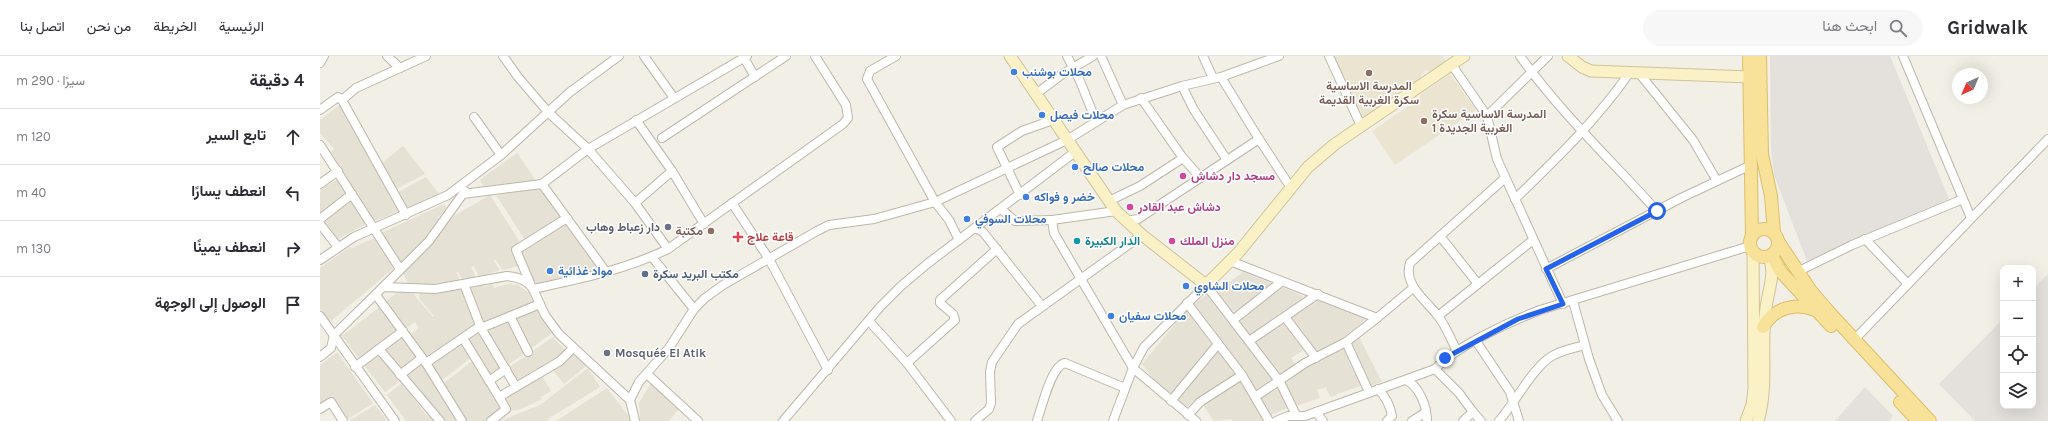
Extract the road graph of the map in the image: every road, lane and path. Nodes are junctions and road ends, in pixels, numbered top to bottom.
1 (324, 56) edge
2 (387, 56) edge
3 (426, 56) edge
4 (503, 56) edge
5 (619, 56) edge
6 (644, 56) edge
7 (786, 56) edge
8 (815, 56) edge
9 (896, 56) edge
10 (1010, 56) edge
11 (1067, 56) edge
12 (1093, 56) edge
13 (1101, 56) edge
14 (1203, 56) edge
15 (1279, 56) edge
16 (1329, 56) edge
17 (1464, 56) edge
18 (1520, 56) edge
19 (1548, 56) edge
20 (1568, 56) edge
21 (1750, 56) edge
22 (1760, 56) edge
23 (1902, 56) edge
24 (745, 57) edge
25 (320, 63) edge
26 (1452, 65) junction
27 (1073, 67) junction
28 (400, 68) junction
29 (1532, 72) junction
30 (1634, 73) junction
31 (755, 77) junction
32 (1217, 77) junction
33 (1750, 77) junction
34 (1182, 86) junction
35 (1036, 94) junction
36 (674, 98) junction
37 (1141, 98) junction
38 (342, 100) junction
39 (1123, 105) junction
40 (320, 110) edge
41 (548, 112) junction
42 (474, 116) dead end
43 (1487, 116) junction
44 (636, 120) junction
45 (1053, 120) junction
46 (1096, 121) junction
47 (1361, 126) junction
48 (1583, 132) junction
49 (662, 138) dead end
50 (1259, 139) junction
51 (2048, 139) edge
52 (1067, 140) junction
53 (320, 145) edge
54 (588, 149) junction
55 (1075, 152) junction
56 (501, 155) junction
57 (1183, 158) junction
58 (1227, 160) junction
59 (1751, 165) junction
60 (1007, 168) junction
61 (338, 171) junction
62 (672, 171) junction
63 (479, 172) junction
64 (1200, 177) junction
65 (1505, 178) junction
66 (1718, 181) junction
67 (320, 184) edge
68 (542, 184) junction
69 (1291, 188) junction
70 (352, 194) junction
71 (463, 194) junction
72 (1020, 195) junction
73 (1515, 199) junction
74 (1963, 199) junction
75 (1109, 201) junction
76 (935, 202) junction
77 (635, 203) junction
78 (732, 203) junction
79 (1001, 209) junction
80 (1116, 211) junction
81 (1657, 211) junction
82 (406, 215) junction
83 (567, 218) junction
84 (1971, 218) junction
85 (320, 219) edge
86 (1052, 220) junction
87 (1126, 221) junction
88 (320, 224) edge
89 (704, 224) junction
90 (975, 228) junction
91 (373, 229) junction
92 (1142, 235) junction
93 (1440, 236) junction
94 (1776, 237) junction
95 (1865, 239) junction
96 (959, 240) junction
97 (1533, 240) junction
98 (1752, 245) junction
99 (338, 247) junction
100 (668, 249) junction
101 (997, 249) junction
102 (1770, 256) junction
103 (652, 257) junction
104 (769, 259) junction
105 (320, 260) edge
106 (1230, 261) junction
107 (400, 269) junction
108 (1546, 269) junction
109 (1799, 271) junction
110 (606, 272) junction
111 (1081, 278) junction
112 (1281, 282) junction
113 (464, 284) junction
114 (1478, 284) junction
115 (1908, 284) junction
116 (1206, 285) junction
117 (383, 287) junction
118 (532, 288) junction
119 (1413, 288) junction
120 (1318, 294) junction
121 (376, 295) junction
122 (1573, 301) junction
123 (1187, 303) junction
124 (540, 304) junction
125 (1563, 304) junction
126 (1041, 305) junction
127 (694, 309) junction
128 (1815, 310) junction
129 (320, 316) edge
130 (510, 316) junction
131 (1438, 316) junction
132 (1285, 317) junction
133 (1377, 318) junction
134 (1233, 320) junction
135 (869, 321) junction
136 (481, 327) junction
137 (1763, 327) junction
138 (404, 331) junction
139 (334, 335) junction
140 (463, 338) junction
141 (1854, 340) junction
142 (1249, 341) junction
143 (1476, 341) junction
144 (1346, 342) junction
145 (1218, 344) junction
146 (1585, 345) junction
147 (573, 348) junction
148 (379, 349) junction
149 (1457, 351) junction
150 (528, 352) dead end
151 (320, 357) edge
152 (1316, 358) junction
153 (424, 361) junction
154 (907, 363) junction
155 (355, 367) junction
156 (1133, 368) junction
157 (506, 369) junction
158 (1435, 369) junction
159 (828, 370) junction
160 (647, 374) junction
161 (400, 375) junction
162 (1242, 375) junction
163 (1406, 380) junction
164 (489, 381) junction
165 (1280, 382) junction
166 (516, 387) junction
167 (1125, 388) junction
168 (1378, 389) junction
169 (1369, 392) junction
170 (499, 397) junction
171 (1256, 397) junction
172 (630, 400) junction
173 (1171, 402) junction
174 (1514, 403) junction
175 (320, 409) edge
176 (1316, 412) junction
177 (1474, 412) junction
178 (1188, 415) junction
179 (1301, 417) edge
180 (1426, 417) edge
181 (1392, 419) edge
182 (392, 420) edge
183 (343, 421) edge
184 (440, 421) edge
185 (462, 421) edge
186 (491, 421) edge
187 (635, 421) edge
188 (698, 421) edge
189 (782, 421) edge
190 (951, 421) edge
191 (975, 421) edge
192 (1037, 421) edge
193 (1113, 421) edge
194 (1196, 421) edge
195 (1269, 421) edge
196 (1276, 421) edge
197 (1323, 421) edge
198 (1412, 421) edge
199 (1463, 421) edge
200 (1481, 421) edge
201 (1499, 421) edge
202 (1519, 421) edge
203 (1618, 421) edge
204 (1746, 421) edge
205 (1758, 421) edge
206 (1918, 421) edge
207 (1930, 421) edge

1 - 25 street
2 - 28 street
3 - 28 street
4 - 41 street
5 - 41 street
6 - 36 street
7 - 31 street
8 - 78 street
9 - 76 street
10 - 35 street
11 - 27 street
12 - 27 street
13 - 39 street
14 - 32 street
15 - 32 street
16 - 47 street
17 - 26 street
18 - 29 street
19 - 29 street
20 - 30 street
21 - 33 main road
22 - 94 main road
23 - 74 street
24 - 31 street
24 - 36 street
26 - 43 street
26 - 47 street
27 - 35 street
27 - 46 street
28 - 38 street
29 - 43 street
29 - 48 street
30 - 33 street
30 - 48 street
30 - 66 street
31 - 49 street
32 - 34 street
32 - 50 street
33 - 59 main road
34 - 37 street
34 - 58 street
35 - 45 street
36 - 44 street
37 - 39 street
37 - 57 street
38 - 40 street
38 - 82 street
39 - 46 street
41 - 54 street
41 - 56 street
42 - 56 street
43 - 65 street
44 - 54 street
44 - 62 street
45 - 52 street
45 - 60 street
46 - 52 street
47 - 69 street
48 - 73 street
48 - 81 street
50 - 58 street
50 - 69 street
51 - 84 street
52 - 55 street
52 - 60 street
53 - 61 street
54 - 68 street
54 - 77 street
55 - 72 street
55 - 75 street
56 - 63 street
57 - 64 street
57 - 75 street
58 - 64 street
59 - 66 street
59 - 98 main road
60 - 72 street
60 - 76 street
61 - 67 street
61 - 70 street
62 - 77 street
62 - 89 street
63 - 71 street
63 - 82 street
64 - 87 street
65 - 73 street
65 - 93 street
66 - 81 street
68 - 71 street
68 - 83 street
69 - 106 street
70 - 85 street
70 - 91 street
71 - 107 street
72 - 79 street
73 - 97 street
74 - 84 street
74 - 95 street
75 - 80 street
76 - 96 street
76 - 104 street
77 - 100 street
78 - 89 street
78 - 104 street
79 - 86 street
79 - 90 street
80 - 86 street
80 - 87 street
81 - 108 street
82 - 91 street
83 - 110 street
83 - 118 street
84 - 115 street
86 - 111 street
87 - 92 street
88 - 99 street
89 - 100 street
90 - 96 street
90 - 101 street
91 - 99 street
91 - 107 street
92 - 111 street
92 - 116 street
93 - 114 street
93 - 119 street
94 - 98 main road
94 - 102 main road
94 - 109 main road
95 - 109 street
95 - 115 street
96 - 135 street
97 - 108 street
97 - 114 street
98 - 102 main road
98 - 122 street
98 - 204 street
99 - 105 street
100 - 103 street
101 - 126 street
101 - 154 street
102 - 128 main road
102 - 137 street
103 - 110 street
103 - 127 street
104 - 127 street
104 - 159 street
106 - 112 street
106 - 116 street
107 - 117 street
108 - 125 street
109 - 141 main road
110 - 118 street
111 - 126 street
111 - 156 street
112 - 120 street
112 - 134 street
113 - 117 street
113 - 118 street
113 - 136 street
114 - 131 street
115 - 141 street
116 - 123 street
116 - 134 street
117 - 121 street
118 - 124 street
119 - 131 street
119 - 133 street
120 - 132 street
120 - 133 street
121 - 138 street
121 - 139 street
122 - 125 street
122 - 146 street
123 - 145 street
123 - 156 street
124 - 130 street
124 - 147 street
125 - 143 street
126 - 191 street
127 - 160 street
128 - 137 main road
128 - 206 main road
129 - 139 street
130 - 136 street
130 - 150 street
131 - 149 street
132 - 142 street
132 - 152 street
133 - 144 street
134 - 142 street
135 - 154 street
135 - 159 street
136 - 140 street
136 - 157 street
137 - 205 street
138 - 148 street
138 - 153 street
139 - 151 street
139 - 155 street
140 - 153 street
140 - 164 street
141 - 207 main road
142 - 165 street
143 - 149 street
143 - 174 street
144 - 152 street
144 - 169 street
145 - 162 street
145 - 173 street
146 - 174 street
146 - 203 street
147 - 166 street
147 - 172 street
148 - 155 street
148 - 161 street
149 - 158 street
152 - 165 street
153 - 161 street
153 - 185 street
154 - 190 street
155 - 182 street
156 - 167 street
156 - 173 street
157 - 164 street
157 - 166 street
158 - 163 street
158 - 177 street
159 - 189 street
160 - 172 street
160 - 188 street
161 - 184 street
162 - 171 street
162 - 178 street
163 - 168 street
163 - 180 street
164 - 170 street
165 - 171 street
165 - 179 street
166 - 170 street
167 - 192 street
167 - 193 street
168 - 169 street
168 - 181 street
169 - 176 street
170 - 186 street
171 - 195 street
172 - 187 street
173 - 178 street
174 - 201 street
174 - 202 street
175 - 183 street
176 - 179 street
176 - 197 street
177 - 199 street
177 - 200 street
178 - 194 street
179 - 196 street
180 - 198 street

